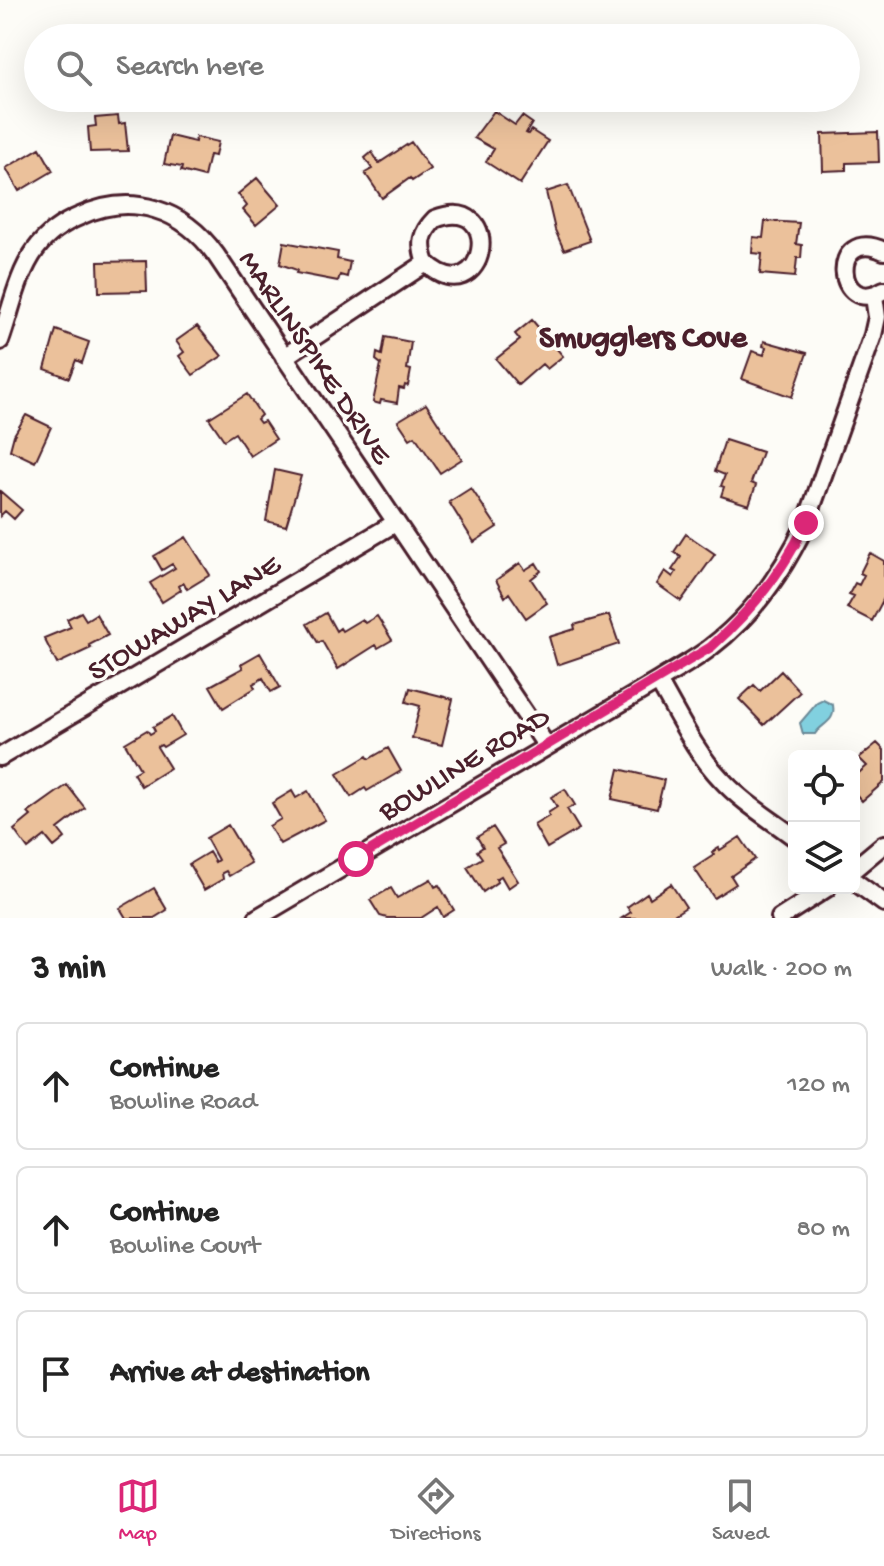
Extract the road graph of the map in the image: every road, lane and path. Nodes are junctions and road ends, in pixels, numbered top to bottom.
1 (884, 251) edge
2 (426, 263) dead end
3 (879, 293) edge
4 (0, 341) edge
5 (284, 357) junction
6 (395, 523) junction
7 (658, 681) junction
8 (546, 745) junction
9 (0, 757) edge
10 (788, 833) edge
11 (884, 844) edge
12 (860, 864) edge
13 (860, 885) edge
14 (818, 894) edge
15 (884, 903) edge
16 (257, 918) edge
17 (780, 918) edge

1 - 3 street
2 - 5 street
3 - 7 street, BOWLINE ROAD
4 - 5 street, MARLINSPIKE DRIVE
5 - 6 street, MARLINSPIKE DRIVE
6 - 8 street, MARLINSPIKE DRIVE
6 - 9 street, STOWAWAY LANE
7 - 8 street, BOWLINE ROAD
7 - 10 street
8 - 16 street, BOWLINE ROAD
11 - 12 street
13 - 15 street
14 - 17 street

